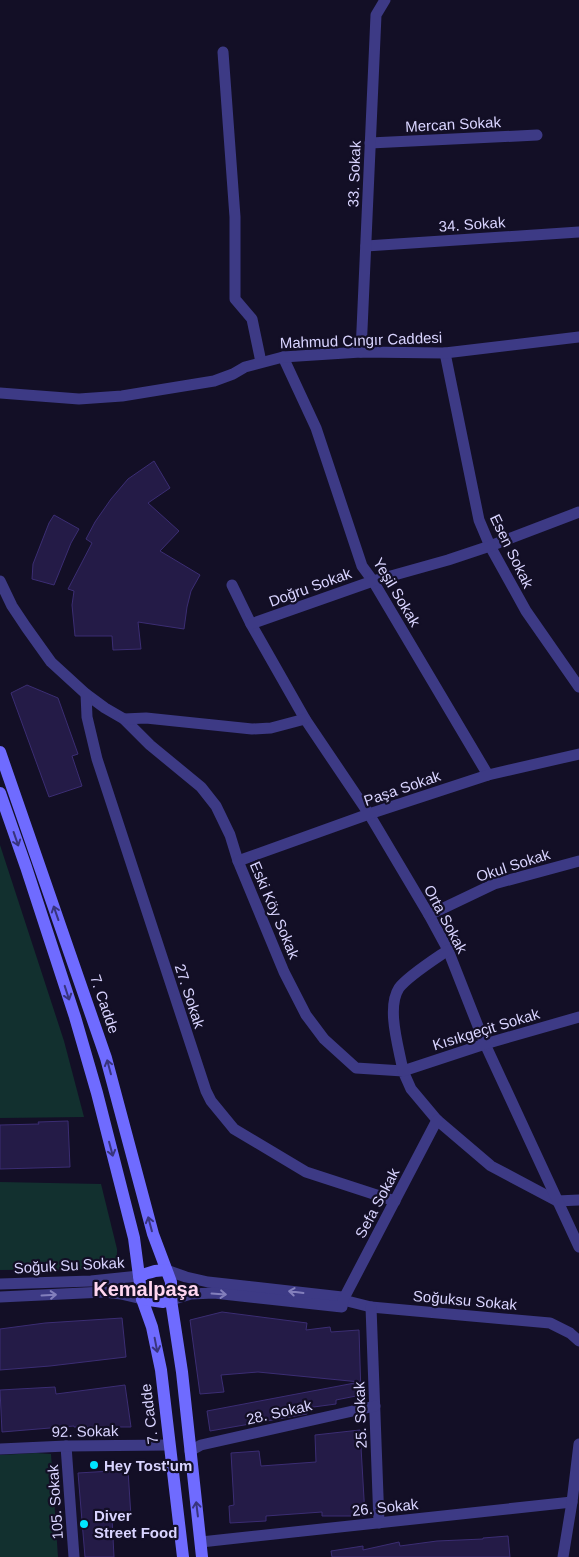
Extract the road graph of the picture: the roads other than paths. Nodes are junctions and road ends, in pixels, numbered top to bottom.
1 (385, 0) edge
2 (224, 52) dead end
3 (537, 134) dead end
4 (370, 143) junction
5 (579, 232) edge
6 (366, 246) junction
7 (579, 337) edge
8 (361, 352) junction
9 (445, 352) junction
10 (284, 357) junction
11 (262, 362) junction
12 (0, 393) edge
13 (579, 512) edge
14 (490, 546) junction
15 (0, 581) edge
16 (373, 581) junction
17 (232, 585) dead end
18 (251, 624) junction
19 (579, 688) edge
20 (86, 694) junction
21 (124, 719) junction
22 (305, 719) junction
23 (0, 752) edge
24 (579, 754) edge
25 (488, 774) junction
26 (0, 793) edge
27 (369, 814) junction
28 (238, 861) junction
29 (579, 861) edge
30 (429, 915) junction
31 (448, 950) junction
32 (579, 1017) edge
33 (485, 1044) junction
34 (403, 1071) junction
35 (437, 1120) junction
36 (579, 1200) edge
37 (395, 1201) junction
38 (557, 1201) junction
39 (579, 1247) edge
40 (166, 1270) junction
41 (139, 1276) junction
42 (0, 1284) edge
43 (0, 1297) edge
44 (142, 1299) junction
45 (171, 1300) junction
46 (343, 1300) junction
47 (372, 1307) junction
48 (579, 1341) edge
49 (375, 1406) junction
50 (579, 1444) edge
51 (169, 1445) junction
52 (66, 1446) junction
53 (0, 1449) edge
54 (190, 1451) junction
55 (578, 1470) edge
56 (572, 1502) junction
57 (380, 1523) junction
58 (201, 1542) junction
59 (74, 1557) edge
60 (183, 1557) edge
61 (202, 1557) edge
62 (563, 1557) edge

1 - 4 street, 33. Sokak
2 - 11 street
3 - 4 street, Mercan Sokak
4 - 6 street, 33. Sokak
5 - 6 street, 34. Sokak
6 - 8 street, 33. Sokak
7 - 9 street, Mahmud Cıngır Caddesi
8 - 9 street, Mahmud Cıngır Caddesi
8 - 10 street, Mahmud Cıngır Caddesi
9 - 14 street, Esen Sokak
10 - 11 street, Mahmud Cıngır Caddesi
10 - 16 street, Yeşil Sokak
11 - 12 street, Mahmud Cıngır Caddesi
13 - 14 street, Doğru Sokak
14 - 16 street, Doğru Sokak
14 - 19 street, Esen Sokak
15 - 20 street, Eski Köy Sokak
16 - 18 street, Doğru Sokak
16 - 25 street, Yeşil Sokak
17 - 18 street, Orta Sokak
18 - 22 street, Orta Sokak
20 - 21 street, Eski Köy Sokak
20 - 37 street, 27. Sokak
21 - 22 street
21 - 28 street, Eski Köy Sokak
22 - 27 street, Orta Sokak
40 -> 23 main road, 7. Cadde
24 - 25 street, Paşa Sokak
25 - 27 street, Paşa Sokak
26 -> 41 main road
27 - 28 street, Paşa Sokak
27 - 30 street, Orta Sokak
28 - 34 street, Eski Köy Sokak
29 - 30 street, Okul Sokak
30 - 31 street, Orta Sokak
31 - 33 street, Orta Sokak
31 - 34 street
32 - 33 street, Kısıkgeçit Sokak
33 - 34 street, Kısıkgeçit Sokak
33 - 38 street, Orta Sokak
34 - 35 street
35 - 37 street, Sefa Sokak
35 - 38 street
36 - 38 street
37 - 46 street, Sefa Sokak
38 - 39 street, Orta Sokak
40 - 41 main road
40 - 45 main road
46 -> 40 street, Soğuksu Sokak
41 - 42 street, Soğuk Su Sokak
41 - 44 main road
43 -> 44 street, Soğuk Su Sokak
44 - 45 main road
44 -> 51 main road, 7. Cadde
45 -> 46 street, Soğuksu Sokak
45 - 54 main road
46 - 47 street, Soğuksu Sokak
47 - 48 street, Soğuksu Sokak
47 - 49 street, 25. Sokak
49 - 54 street, 28. Sokak
49 - 57 street, 25. Sokak
50 - 55 street
51 - 52 street, 92. Sokak
51 - 60 main road, 7. Cadde
52 - 53 street, 92. Sokak
52 - 59 street, 105. Sokak
58 -> 54 main road
55 - 56 street
56 - 57 street, 26. Sokak
56 - 62 street
57 - 58 street, 26. Sokak
58 - 61 main road

